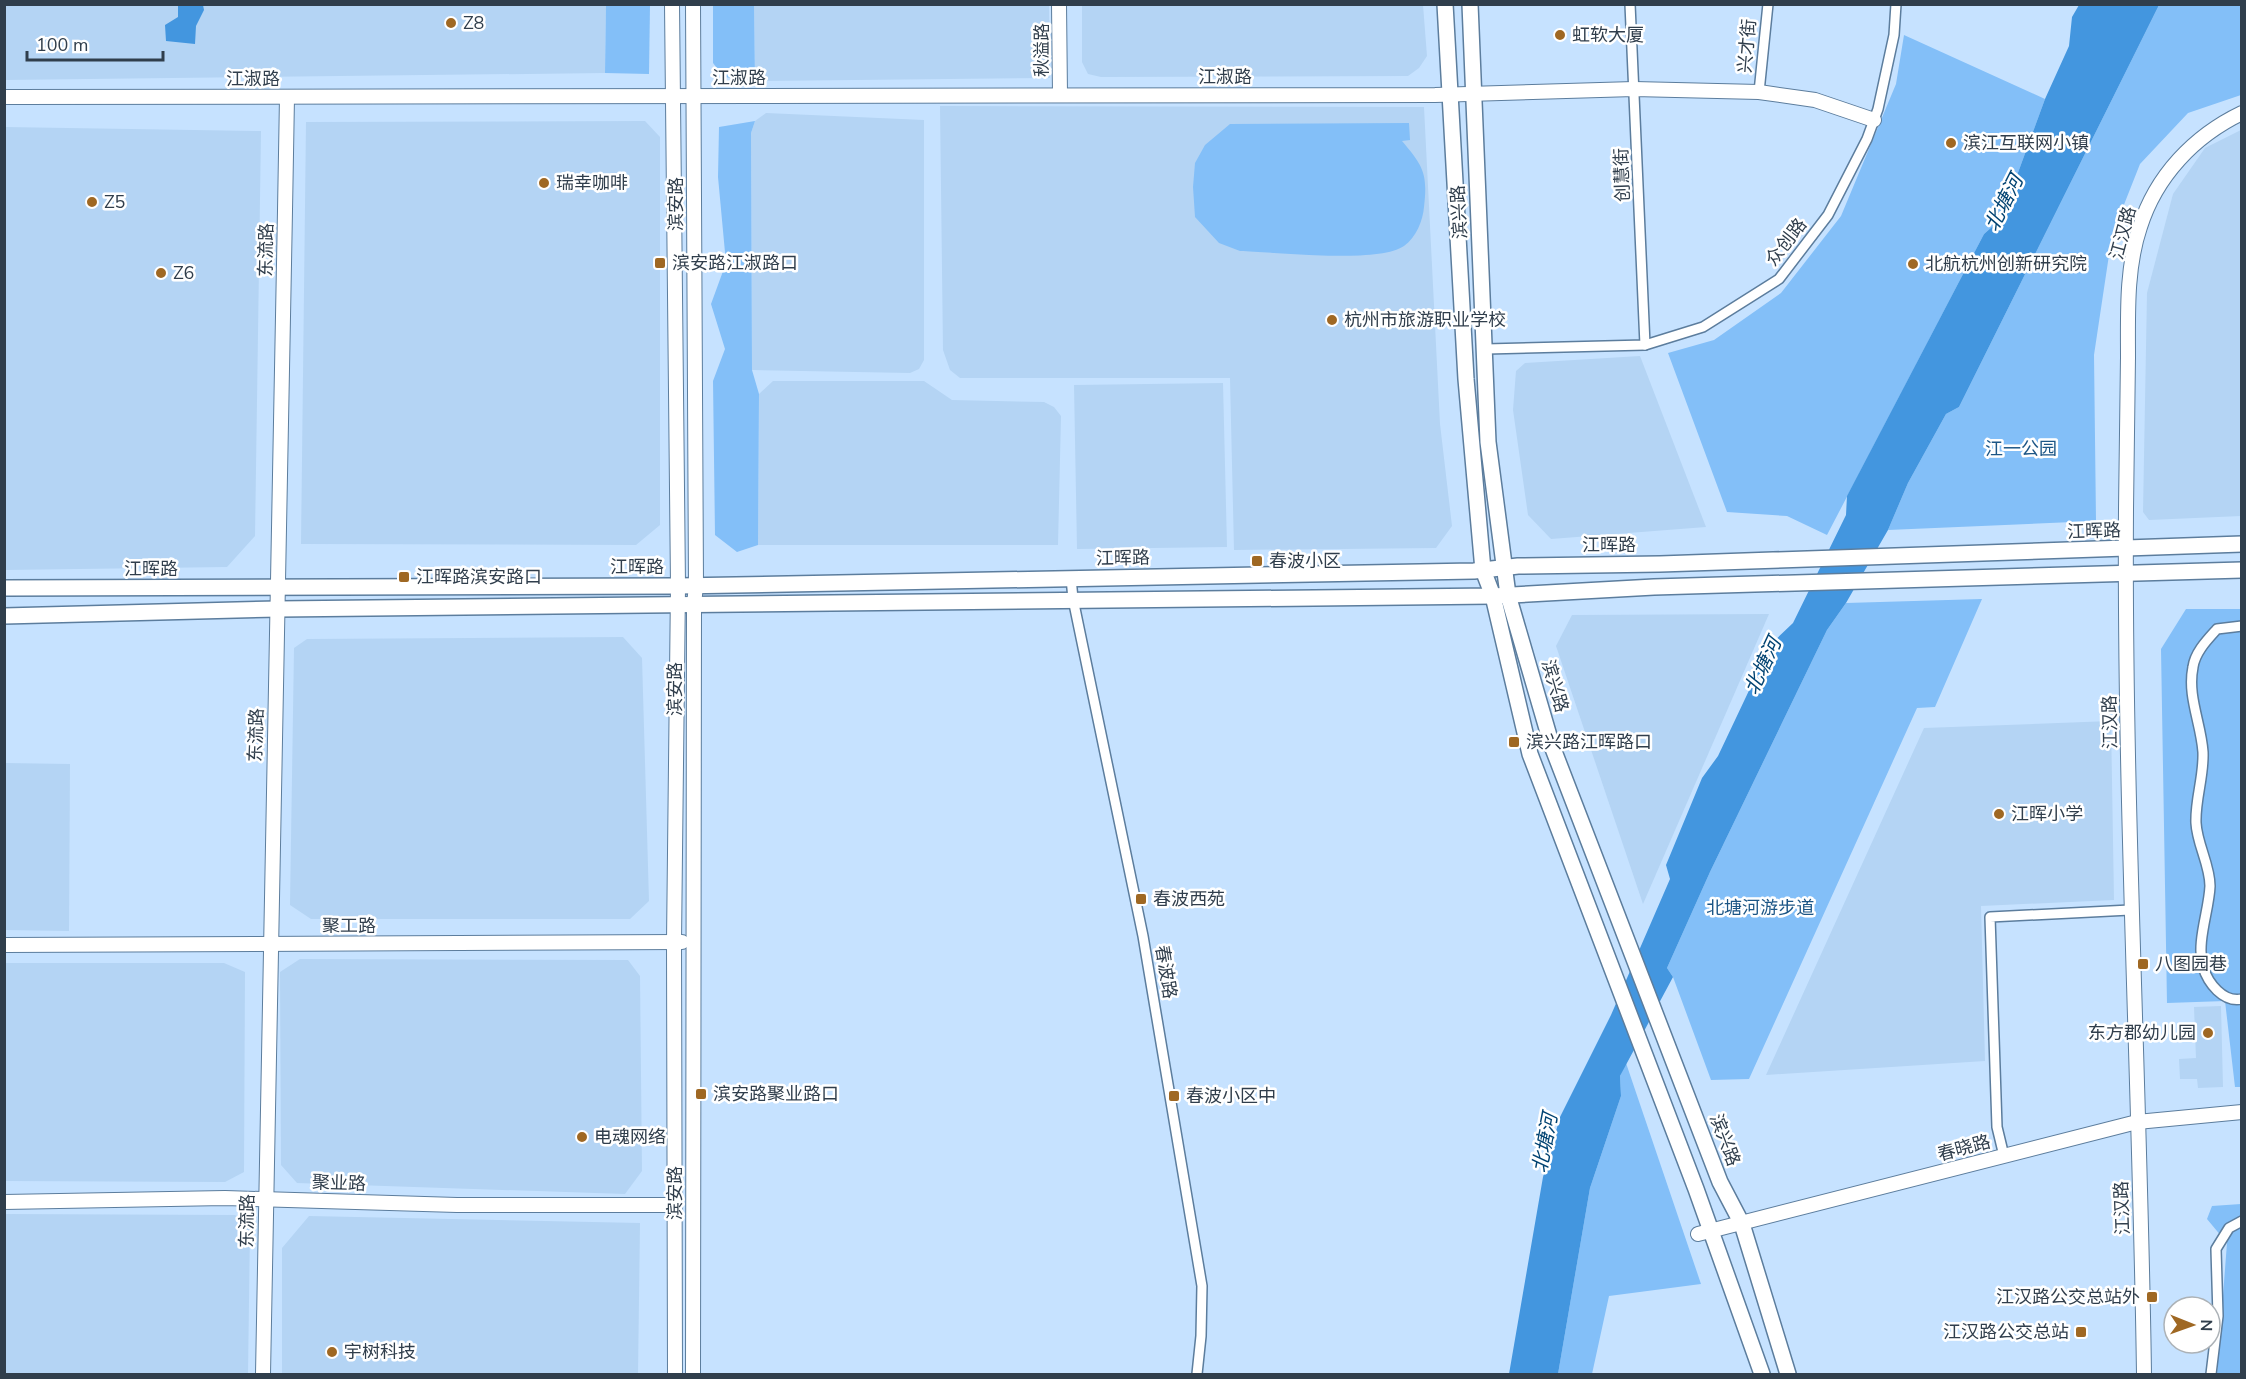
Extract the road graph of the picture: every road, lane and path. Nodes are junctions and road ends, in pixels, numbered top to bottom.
1 (672, 4) edge
2 (693, 4) edge
3 (1059, 4) edge
4 (1445, 4) edge
5 (1470, 4) edge
6 (1629, 4) edge
7 (1768, 4) edge
8 (1896, 4) edge
9 (1634, 88) junction
10 (1473, 92) junction
11 (1759, 92) junction
12 (1449, 94) junction
13 (693, 95) junction
14 (1060, 95) junction
15 (4, 97) edge
16 (287, 97) junction
17 (672, 97) junction
18 (2241, 113) edge
19 (1874, 120) junction
20 (1645, 345) junction
21 (1486, 349) junction
22 (2241, 544) edge
23 (2126, 550) junction
24 (1505, 567) junction
25 (1483, 570) junction
26 (2241, 570) edge
27 (2125, 572) junction
28 (1071, 578) junction
29 (696, 585) junction
30 (678, 586) junction
31 (4, 588) edge
32 (279, 588) junction
33 (1508, 595) junction
34 (1493, 596) junction
35 (1073, 599) junction
36 (694, 604) junction
37 (676, 606) junction
38 (278, 609) junction
39 (4, 616) edge
40 (2241, 626) edge
41 (2130, 909) junction
42 (693, 941) junction
43 (674, 942) junction
44 (4, 945) edge
45 (268, 945) junction
46 (2241, 999) edge
47 (2241, 1112) edge
48 (2137, 1122) junction
49 (2004, 1156) junction
50 (265, 1200) junction
51 (4, 1202) edge
52 (673, 1205) junction
53 (2241, 1221) edge
54 (1742, 1224) junction
55 (1704, 1232) junction
56 (263, 1374) edge
57 (675, 1374) edge
58 (693, 1374) edge
59 (1197, 1374) edge
60 (1762, 1374) edge
61 (1788, 1374) edge
62 (2144, 1374) edge
63 (2211, 1374) edge

1 - 17 street, 滨安路
2 - 13 street, 滨安路
3 - 14 street, 秋溢路
4 - 12 main road, 滨兴路
5 - 10 main road, 滨兴路
6 - 9 street, 创慧街
7 - 11 street, 兴才街
8 - 19 street, 众创路
9 - 10 street, 江淑路
9 - 11 street, 江淑路
9 - 20 street, 创慧街
10 - 12 street, 江淑路
10 - 21 main road, 滨兴路
11 - 19 street, 江淑路
12 - 14 street, 江淑路
12 - 25 main road, 滨兴路
13 - 14 street, 江淑路
13 - 17 street, 江淑路
13 - 29 street, 滨安路
15 - 16 street, 江淑路
16 - 17 street, 江淑路
16 - 32 street, 东流路
17 - 30 street, 滨安路
18 - 23 street, 江汉路
19 - 20 street, 众创路
20 - 21 street, 众创路
21 - 24 main road, 滨兴路
22 - 23 main road, 江晖路
23 - 24 main road, 江晖路
23 - 27 street, 江汉路
24 - 25 main road, 江晖路
24 - 33 main road, 滨兴路
25 - 28 main road, 江晖路
25 - 34 main road, 滨兴路
26 - 27 main road
27 - 33 main road
27 - 41 street, 江汉路
28 - 29 main road, 江晖路
28 - 35 street, 春波路
29 - 30 main road, 江晖路
29 - 36 street, 滨安路
30 - 32 main road, 江晖路
30 - 37 street, 滨安路
31 - 32 main road, 江晖路
32 - 38 street, 东流路
33 - 34 main road
33 - 54 main road, 滨兴路
34 - 35 main road
34 - 55 main road, 滨兴路
35 - 36 main road
35 - 59 street, 春波路
36 - 37 main road
36 - 42 street, 滨安路
37 - 38 main road
37 - 43 street, 滨安路
38 - 39 main road
38 - 45 street, 东流路
40 - 46 street
41 - 48 street, 江汉路
41 - 49 street
42 - 43 street, 聚工路
42 - 58 street, 滨安路
43 - 45 street, 聚工路
43 - 52 street, 滨安路
44 - 45 street, 聚工路
45 - 50 street, 东流路
47 - 48 street, 春晓路
48 - 49 street, 春晓路
48 - 62 street, 江汉路
49 - 54 street, 春晓路
50 - 51 street, 聚业路
50 - 52 street, 聚业路
50 - 56 street, 东流路
52 - 57 street, 滨安路
53 - 63 street
54 - 55 street, 春晓路
54 - 61 main road, 滨兴路
55 - 60 main road, 滨兴路

